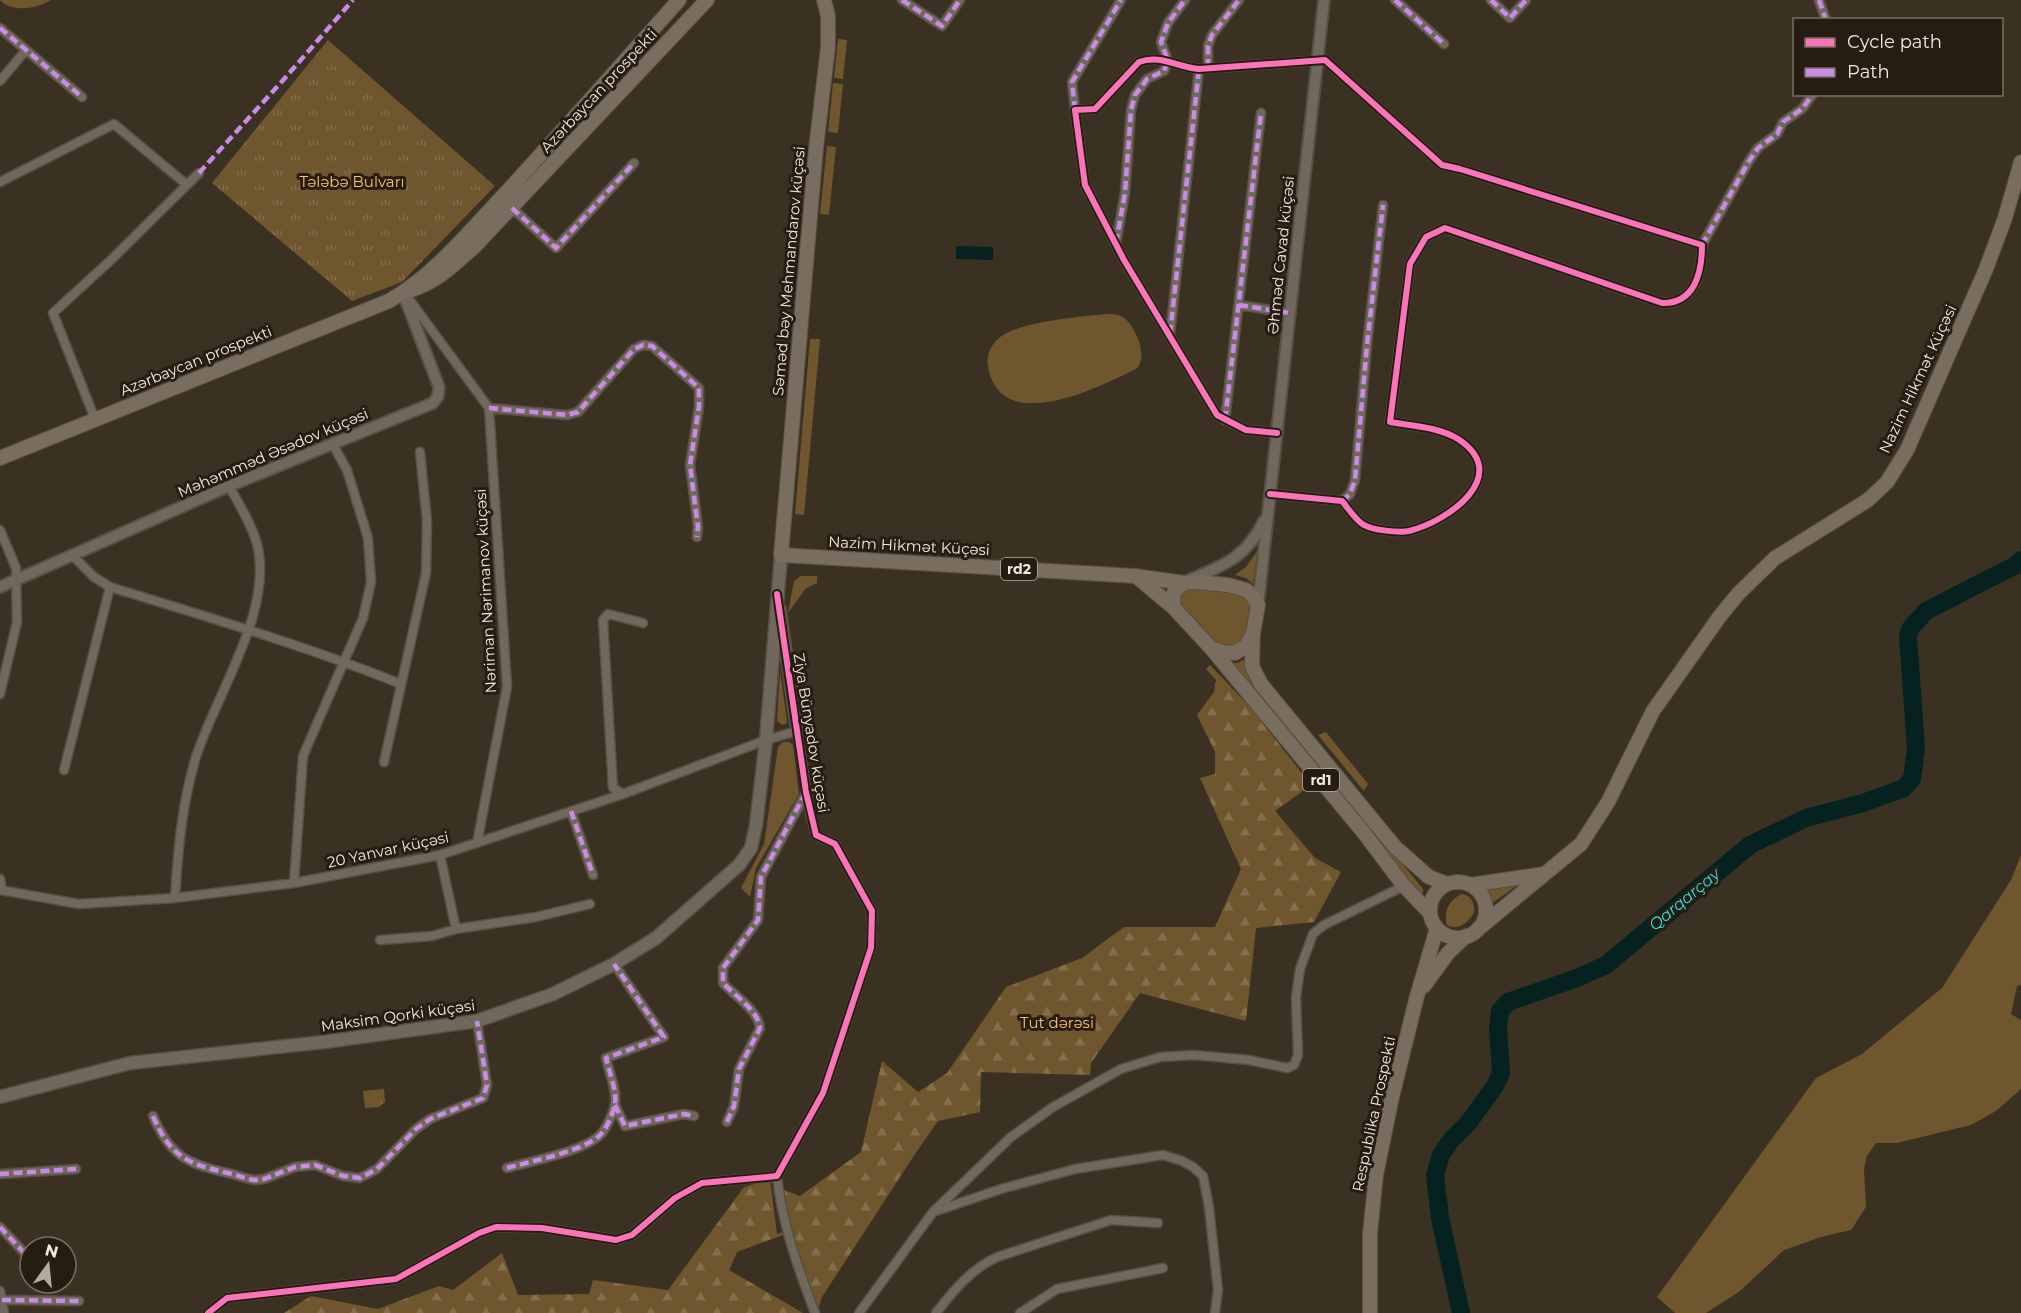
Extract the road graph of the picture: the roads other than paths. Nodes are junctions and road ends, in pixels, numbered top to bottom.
1 (679, 0) edge
2 (707, 0) edge
3 (824, 0) edge
4 (902, 0) edge
5 (960, 0) edge
6 (1121, 0) edge
7 (1185, 0) edge
8 (1239, 0) edge
9 (1324, 0) edge
10 (1395, 0) edge
11 (1491, 0) edge
12 (1526, 0) edge
13 (1819, 0) edge
14 (1825, 18) edge
15 (0, 28) edge
16 (1444, 44) dead end
17 (26, 50) junction
18 (1316, 60) junction
19 (1168, 62) junction
20 (1208, 68) junction
21 (1198, 69) junction
22 (0, 81) edge
23 (1812, 96) edge
24 (82, 97) dead end
25 (1075, 110) junction
26 (1261, 113) dead end
27 (536, 161) junction
28 (2021, 162) edge
29 (634, 163) dead end
30 (547, 172) junction
31 (199, 173) dead end
32 (0, 182) edge
33 (187, 185) junction
34 (1383, 205) dead end
35 (512, 208) junction
36 (1116, 243) junction
37 (1702, 245) junction
38 (404, 293) junction
39 (1239, 305) junction
40 (1290, 313) junction
41 (1170, 334) junction
42 (489, 408) junction
43 (95, 419) junction
44 (1225, 420) junction
45 (1277, 433) junction
46 (332, 443) junction
47 (420, 452) dead end
48 (0, 458) edge
49 (229, 486) junction
50 (1270, 494) junction
51 (1342, 501) junction
52 (1268, 512) junction
53 (0, 530) edge
54 (697, 537) dead end
55 (73, 555) junction
56 (783, 555) junction
57 (1136, 576) junction
58 (16, 580) junction
59 (1184, 583) junction
60 (0, 587) edge
61 (110, 587) junction
62 (777, 598) junction
63 (1258, 605) junction
64 (1173, 607) junction
65 (643, 623) dead end
66 (249, 630) junction
67 (1253, 634) junction
68 (1210, 648) junction
69 (345, 662) junction
70 (401, 684) junction
71 (0, 694) edge
72 (797, 731) junction
73 (765, 740) junction
74 (384, 762) dead end
75 (64, 770) dead end
76 (806, 792) junction
77 (623, 794) junction
78 (571, 811) junction
79 (477, 843) junction
80 (751, 848) joint
81 (440, 855) junction
82 (1546, 873) junction
83 (593, 875) dead end
84 (0, 879) edge
85 (294, 883) junction
86 (1447, 884) junction
87 (1470, 885) junction
88 (1404, 886) junction
89 (1, 890) edge
90 (175, 898) junction
91 (590, 904) dead end
92 (1430, 913) junction
93 (1437, 928) junction
94 (456, 929) junction
95 (1472, 933) junction
96 (380, 940) dead end
97 (614, 964) junction
98 (1417, 996) junction
99 (477, 1021) junction
100 (0, 1097) edge
101 (615, 1105) junction
102 (153, 1116) dead end
103 (694, 1116) dead end
104 (727, 1122) dead end
105 (507, 1168) dead end
106 (76, 1169) dead end
107 (0, 1174) edge
108 (777, 1176) junction
109 (933, 1212) junction
110 (1158, 1223) dead end
111 (0, 1227) edge
112 (18, 1246) edge
113 (1163, 1268) dead end
114 (1, 1296) edge
115 (79, 1301) dead end
116 (3, 1313) edge
117 (208, 1313) edge
118 (815, 1313) edge
119 (859, 1313) edge
120 (936, 1313) edge
121 (1020, 1313) edge
122 (1215, 1313) edge
123 (1370, 1313) edge

1 - 27 main road, Azərbaycan prospekti
2 - 30 main road, Azərbaycan prospekti
3 - 56 main road, Səməd bəy Mehmandarov küçəsi
4 - 5 street
6 - 25 street
7 - 19 street
8 - 20 street
9 - 18 street, Əhməd Cavad küçəsi
10 - 16 street
11 - 12 street
13 - 14 street
15 - 17 street
17 - 22 street
17 - 24 street
18 - 20 street
18 - 37 street
18 - 40 street, Əhməd Cavad küçəsi
19 - 21 street
19 - 25 street
19 - 36 street
20 - 21 street
21 - 41 street
23 - 37 street
25 - 36 street
26 - 39 street
27 - 30 main road
27 - 38 main road, Azərbaycan prospekti
28 - 82 main road, Nazim Hikmət Küçəsi
29 - 35 street
30 - 35 main road, Azərbaycan prospekti
31 - 33 street
32 - 33 street
33 - 43 street
34 - 51 street
35 - 38 main road, Azərbaycan prospekti
36 - 41 street
37 - 51 street
38 - 42 street
38 - 43 main road, Azərbaycan prospekti
38 - 46 street, Məhəmməd Əsədov küçəsi
39 - 40 street
39 - 44 street
40 - 45 street, Əhməd Cavad küçəsi
41 - 44 street
42 - 54 street
42 - 79 street, Nəriman Nərimanov küçəsi
43 - 48 main road, Azərbaycan prospekti
44 - 45 street
45 - 50 street, Əhməd Cavad küçəsi
46 - 49 street, Məhəmməd Əsədov küçəsi
46 - 69 street
47 - 70 street
49 - 55 street, Məhəmməd Əsədov küçəsi
49 - 66 street
50 - 51 street
50 - 52 street, Əhməd Cavad küçəsi
52 - 59 street
52 - 63 street, Əhməd Cavad küçəsi
53 - 58 street
55 - 58 street, Məhəmməd Əsədov küçəsi
55 - 61 street
56 - 57 main road, Nazim Hikmət Küçəsi / rd2
56 - 62 main road, Səməd bəy Mehmandarov küçəsi
57 - 59 main road, Nazim Hikmət Küçəsi
57 - 64 main road
58 - 60 street, Məhəmməd Əsədov küçəsi
58 - 71 street
59 - 63 main road
59 - 64 main road
61 - 66 street
61 - 75 street
62 - 72 street, Ziya Bünyadov küçəsi
62 - 73 main road, Səməd bəy Mehmandarov küçəsi
63 - 67 main road
64 - 68 main road
65 - 77 street
66 - 69 street
66 - 90 street
67 - 68 main road
67 - 86 main road, rd1
68 - 88 main road, rd1
69 - 70 street
69 - 85 street
70 - 74 street
72 - 73 street, 20 Yanvar küçəsi
72 - 76 street, Ziya Bünyadov küçəsi
73 - 77 street, 20 Yanvar küçəsi
73 - 80 main road, Səməd bəy Mehmandarov küçəsi
76 - 104 street, Ziya Bünyadov küçəsi
76 - 108 street, Ziya Bünyadov küçəsi
77 - 78 street, 20 Yanvar küçəsi
78 - 79 street, 20 Yanvar küçəsi
78 - 83 street
79 - 81 street, 20 Yanvar küçəsi
80 - 97 main road, Maksim Qorki küçəsi
81 - 85 street, 20 Yanvar küçəsi
81 - 94 street
82 - 87 main road
82 - 95 main road, Nazim Hikmət Küçəsi
84 - 89 street
85 - 90 street, 20 Yanvar küçəsi
86 - 87 main road
86 - 92 main road
87 - 95 main road
88 - 92 main road, rd1
88 - 109 street
89 - 90 street, 20 Yanvar küçəsi
91 - 94 street
92 - 93 main road
93 - 95 main road
93 - 98 main road, Respublika Prospekti
94 - 96 street
95 - 98 main road, Nazim Hikmət Küçəsi
97 - 99 main road, Maksim Qorki küçəsi
97 - 101 street
98 - 123 main road, Respublika Prospekti
99 - 100 main road, Maksim Qorki küçəsi
99 - 102 street
101 - 103 street
101 - 105 street
106 - 107 street
108 - 117 street
108 - 118 street
109 - 119 street
109 - 122 street
110 - 120 street
111 - 112 street
113 - 121 street
114 - 115 street
114 - 116 street

